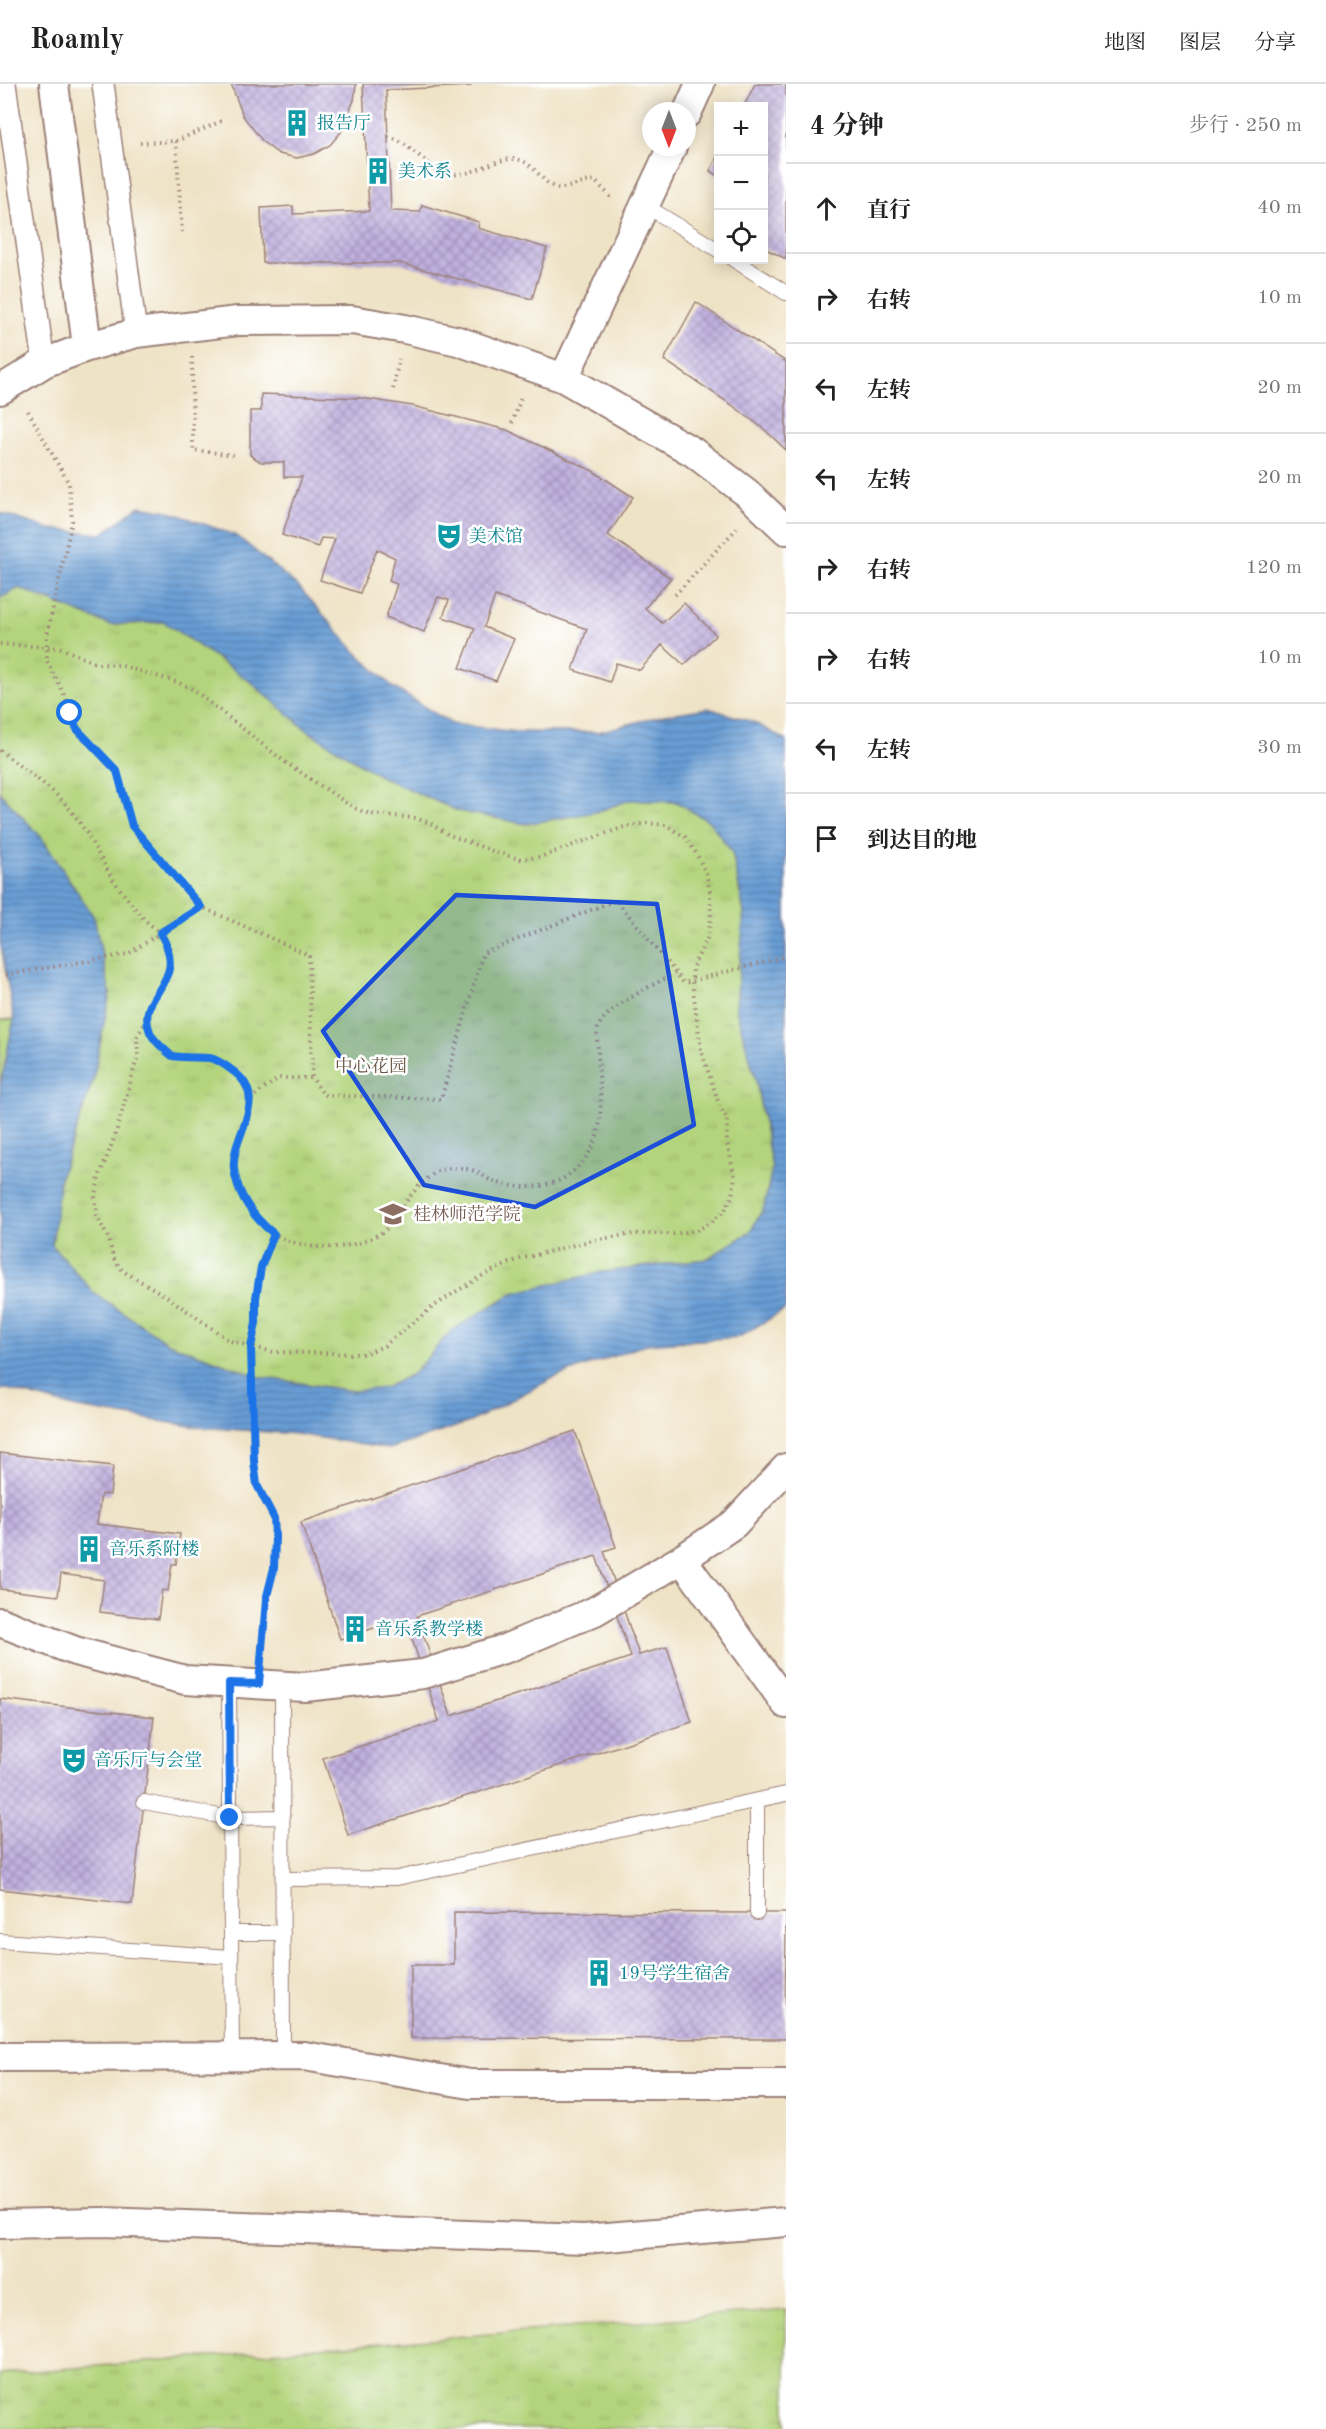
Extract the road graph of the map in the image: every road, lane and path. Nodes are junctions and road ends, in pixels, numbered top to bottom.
1 (5, 84) edge
2 (54, 84) edge
3 (103, 84) edge
4 (700, 84) edge
5 (692, 102) edge
6 (224, 120) dead end
7 (388, 136) dead end
8 (176, 141) junction
9 (111, 145) junction
10 (668, 156) edge
11 (646, 206) junction
12 (182, 232) dead end
13 (714, 248) edge
14 (740, 264) edge
15 (786, 293) edge
16 (192, 327) junction
17 (136, 333) junction
18 (87, 347) junction
19 (44, 363) junction
20 (564, 378) junction
21 (6, 386) edge
22 (234, 455) dead end
23 (759, 504) junction
24 (786, 530) edge
25 (675, 595) dead end
26 (0, 644) edge
27 (47, 646) junction
28 (0, 750) edge
29 (201, 907) junction
30 (160, 933) junction
31 (786, 956) edge
32 (675, 973) junction
33 (6, 975) dead end
34 (692, 981) junction
35 (148, 1018) junction
36 (312, 1078) junction
37 (249, 1099) junction
38 (274, 1234) junction
39 (251, 1347) junction
40 (786, 1468) edge
41 (682, 1559) junction
42 (0, 1622) edge
43 (229, 1683) junction
44 (271, 1685) junction
45 (783, 1695) edge
46 (786, 1794) edge
47 (757, 1800) junction
48 (144, 1802) dead end
49 (283, 1817) junction
50 (230, 1818) junction
51 (283, 1879) junction
52 (757, 1913) dead end
53 (231, 1933) junction
54 (283, 1933) junction
55 (0, 1941) edge
56 (231, 1957) junction
57 (232, 2056) junction
58 (283, 2056) junction
59 (0, 2057) edge
60 (786, 2084) edge
61 (786, 2222) edge
62 (0, 2224) edge

1 - 19 street
2 - 18 street
3 - 9 street
4 - 5 street
6 - 8 path
7 - 11 path
8 - 9 path
8 - 12 path
9 - 17 street
10 - 11 street
11 - 13 lane
11 - 20 street
14 - 15 lane
16 - 17 street
16 - 20 street
16 - 22 path
17 - 18 street
18 - 19 street
19 - 21 street
20 - 23 street
21 - 27 path
23 - 24 street
23 - 25 path
26 - 27 path
27 - 29 path
27 - 34 path
28 - 30 path
29 - 30 path
29 - 36 path
30 - 33 path
30 - 35 path
31 - 34 path
32 - 34 path
32 - 36 path
32 - 38 path
34 - 39 path
35 - 37 path
35 - 39 path
36 - 37 path
37 - 38 path
38 - 39 path
39 - 44 path
40 - 41 street
41 - 44 street
41 - 45 street
42 - 43 street
43 - 44 street
43 - 50 lane
44 - 49 lane
46 - 47 lane
47 - 51 lane
47 - 52 lane
48 - 50 lane
49 - 50 lane
49 - 51 lane
50 - 53 lane
51 - 54 lane
53 - 54 lane
53 - 56 lane
54 - 58 lane
55 - 56 lane
56 - 57 lane
57 - 58 street
57 - 59 street
58 - 60 street
61 - 62 street

